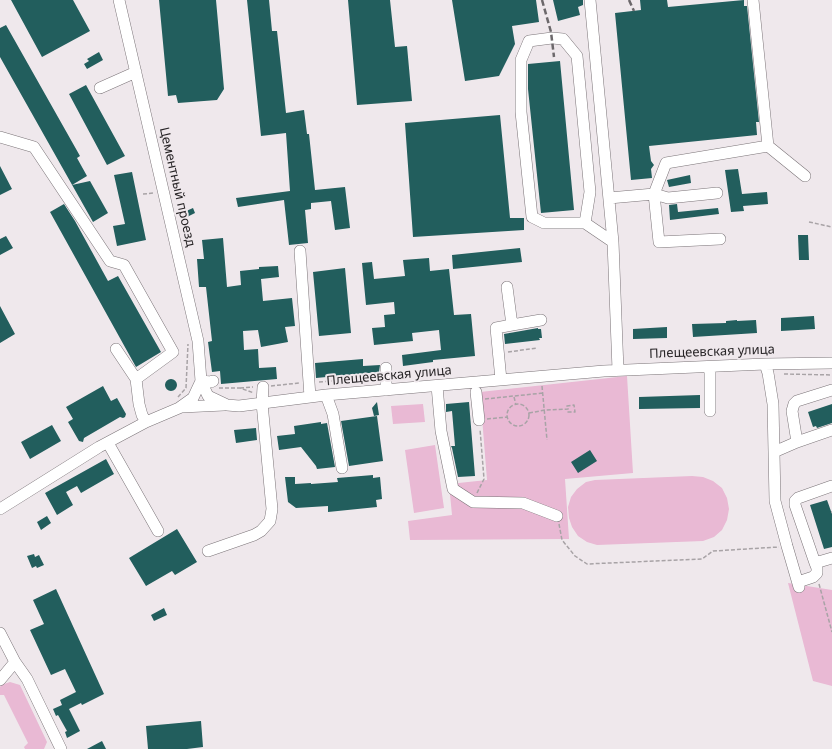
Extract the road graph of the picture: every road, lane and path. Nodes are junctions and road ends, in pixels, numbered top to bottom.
1 (119, 0) edge
2 (590, 0) edge
3 (753, 0) edge
4 (136, 72) junction
5 (100, 88) dead end
6 (0, 137) edge
7 (768, 146) junction
8 (805, 176) dead end
9 (158, 192) dead end
10 (717, 192) dead end
11 (143, 194) dead end
12 (654, 194) junction
13 (609, 198) junction
14 (809, 222) dead end
15 (585, 223) junction
16 (832, 227) edge
17 (720, 240) dead end
18 (613, 242) junction
19 (300, 251) dead end
20 (507, 287) dead end
21 (541, 320) dead end
22 (512, 325) junction
23 (537, 348) dead end
24 (116, 349) dead end
25 (498, 353) junction
26 (832, 363) edge
27 (765, 364) junction
28 (709, 367) junction
29 (618, 370) junction
30 (386, 372) joint
31 (783, 374) dead end
32 (832, 375) edge
33 (136, 379) junction
34 (500, 380) junction
35 (208, 382) junction
36 (309, 383) junction
37 (436, 386) junction
38 (542, 386) dead end
39 (240, 388) junction
40 (386, 390) junction
41 (832, 390) edge
42 (543, 393) junction
43 (263, 395) junction
44 (326, 395) junction
45 (476, 396) joint
46 (514, 396) junction
47 (310, 397) junction
48 (227, 405) junction
49 (516, 405) junction
50 (181, 406) junction
51 (568, 409) junction
52 (545, 410) junction
53 (710, 411) dead end
54 (528, 413) junction
55 (508, 417) junction
56 (479, 420) junction
57 (146, 422) junction
58 (832, 430) edge
59 (547, 440) dead end
60 (797, 442) junction
61 (108, 443) junction
62 (774, 452) junction
63 (342, 468) dead end
64 (832, 486) edge
65 (473, 502) junction
66 (0, 509) edge
67 (557, 516) joint
68 (158, 531) dead end
69 (787, 546) junction
70 (208, 551) dead end
71 (832, 558) edge
72 (815, 563) junction
73 (819, 584) dead end
74 (832, 632) edge
75 (0, 633) edge
76 (15, 662) junction
77 (0, 680) edge
78 (61, 749) edge

1 - 4 street, Цементный проезд
2 - 13 street
3 - 7 street
4 - 5 street
4 - 35 street, Цементный проезд
6 - 33 street
7 - 8 street
7 - 12 street
9 - 11 path
10 - 12 street
12 - 13 street
12 - 17 street
13 - 18 street
14 - 16 path
15 - 15 street
15 - 18 street
18 - 29 street
19 - 36 street
20 - 22 street
21 - 22 street
22 - 25 street
23 - 25 path
24 - 33 street
25 - 34 street
26 - 27 street, Плещеевская улица
27 - 28 street, Плещеевская улица
27 - 62 street
28 - 29 street, Плещеевская улица
28 - 53 street
29 - 34 street, Плещеевская улица
30 - 36 path
30 - 40 street
31 - 32 path
33 - 57 street
34 - 37 street, Плещеевская улица
35 - 39 path
35 - 48 street, Плещеевская улица
35 - 50 street
36 - 43 path
36 - 47 street
37 - 40 street, Плещеевская улица
37 - 65 street
38 - 42 path
39 - 43 path
39 - 43 path
40 - 44 street, Плещеевская улица
41 - 60 street
42 - 46 path
42 - 52 path
43 - 47 street, Плещеевская улица
43 - 48 street, Плещеевская улица
43 - 70 street
44 - 47 street, Плещеевская улица
44 - 63 street
45 - 46 path
45 - 56 street
46 - 49 path
48 - 50 street
49 - 54 path
49 - 55 path
50 - 57 street
51 - 51 path
51 - 52 path
52 - 54 path
52 - 59 path
54 - 55 path
55 - 56 path
56 - 65 path
57 - 61 street
58 - 60 street
60 - 62 street
61 - 66 street
61 - 68 street
62 - 69 street
64 - 72 street
65 - 67 street
67 - 69 path
69 - 72 street
71 - 72 street
73 - 74 path
75 - 76 street
76 - 77 street
76 - 78 street

